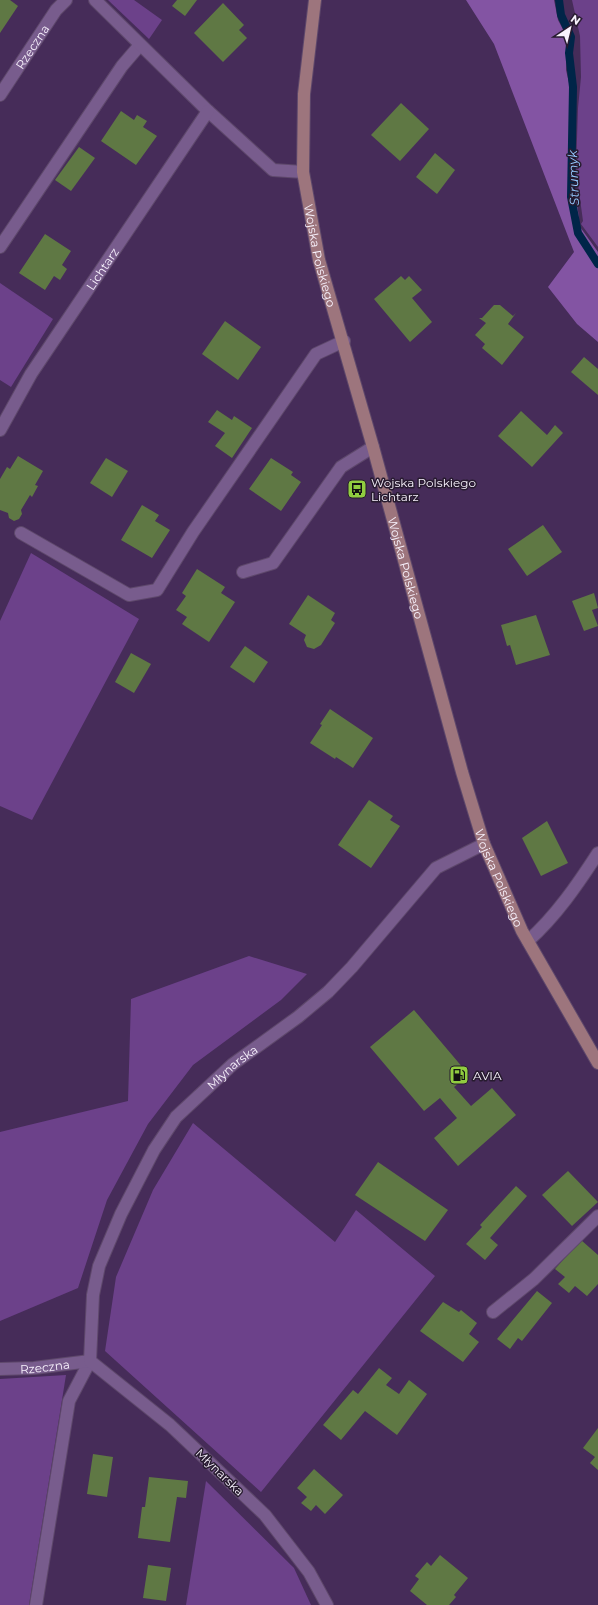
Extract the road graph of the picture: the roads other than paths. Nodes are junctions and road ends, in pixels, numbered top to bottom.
1 (66, 0) edge
2 (95, 0) edge
3 (315, 0) edge
4 (140, 45) junction
5 (0, 95) edge
6 (208, 111) junction
7 (303, 172) junction
8 (0, 247) edge
9 (344, 341) junction
10 (0, 430) edge
11 (373, 447) junction
12 (21, 533) dead end
13 (243, 572) dead end
14 (484, 844) junction
15 (598, 852) edge
16 (528, 941) junction
17 (598, 1064) edge
18 (598, 1216) edge
19 (493, 1312) dead end
20 (90, 1361) junction
21 (0, 1369) edge
22 (36, 1605) edge
23 (327, 1605) edge

1 - 5 street, Rzeczna
2 - 4 street
3 - 7 street, Wojska Polskiego
4 - 6 street
4 - 8 street
6 - 7 street
6 - 10 street, Lichtarz
7 - 9 street, Wojska Polskiego
9 - 11 street, Wojska Polskiego
9 - 12 street
11 - 13 street
11 - 14 street, Wojska Polskiego
14 - 16 street, Wojska Polskiego
14 - 20 street, Młynarska
15 - 16 street
16 - 17 street, Wojska Polskiego
18 - 19 street
20 - 21 street, Rzeczna
20 - 22 street, Młynarska
20 - 23 street, Młynarska

